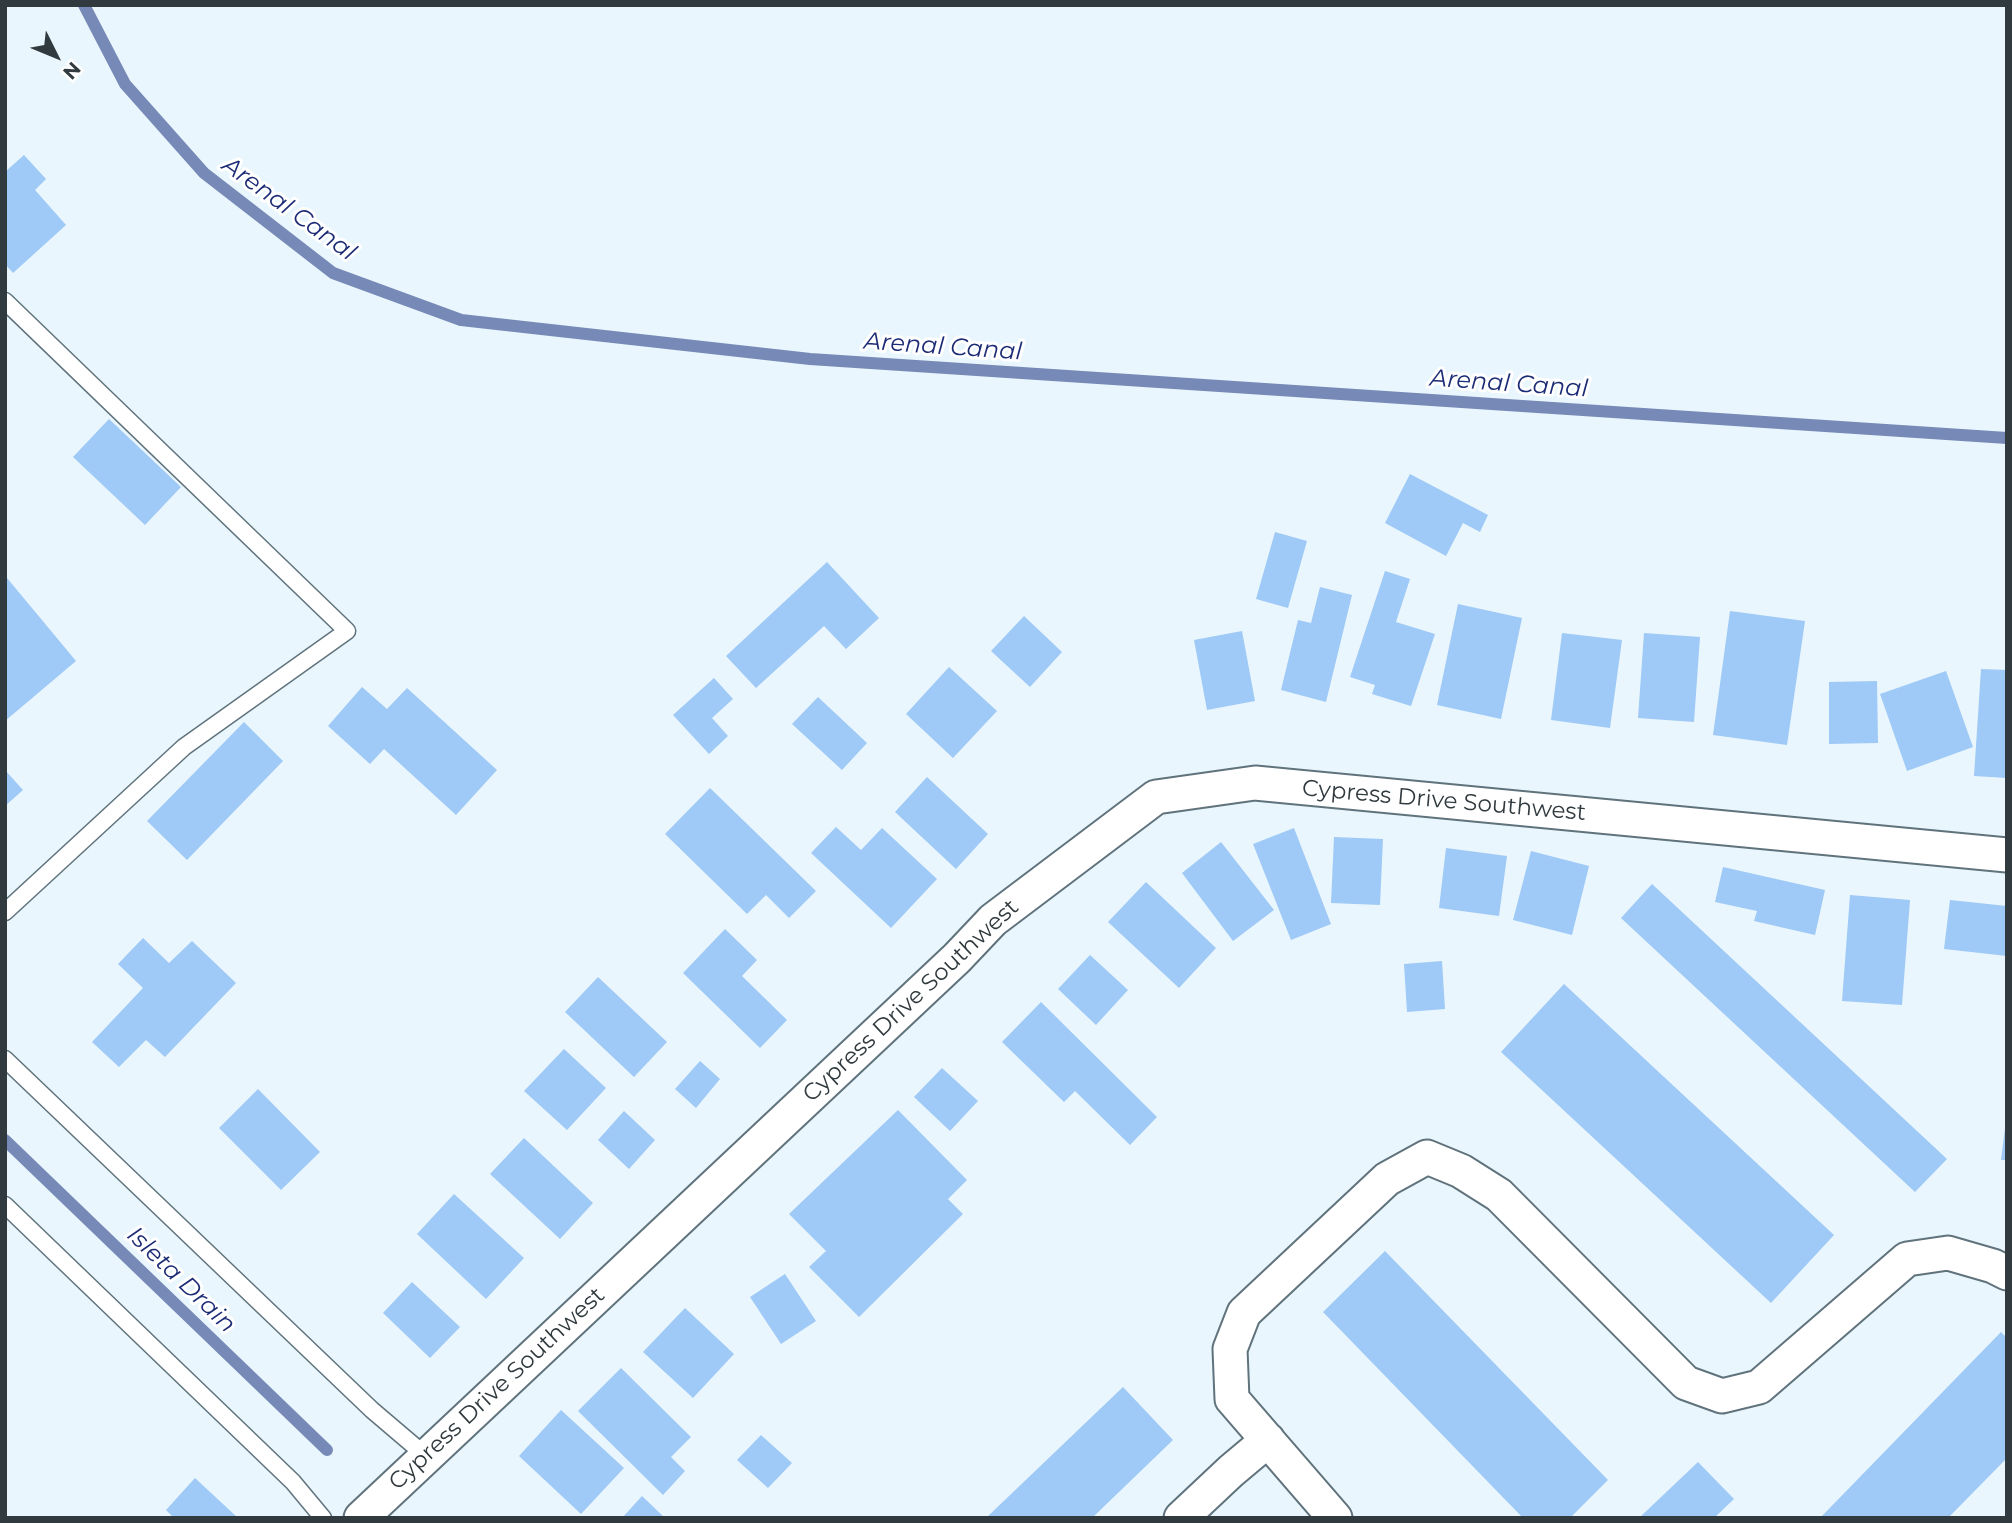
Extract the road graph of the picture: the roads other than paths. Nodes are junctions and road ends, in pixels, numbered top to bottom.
1 (5, 301) edge
2 (2007, 855) edge
3 (5, 912) edge
4 (5, 1059) edge
5 (5, 1205) edge
6 (2007, 1273) edge
7 (1268, 1440) junction
8 (426, 1456) junction
9 (323, 1518) edge
10 (361, 1518) edge
11 (1181, 1518) edge
12 (1335, 1518) edge

1 - 3 lane
2 - 8 street, Cypress Drive Southwest
4 - 8 lane
5 - 9 lane
6 - 7 street
7 - 11 street
7 - 12 street
8 - 10 street, Cypress Drive Southwest

